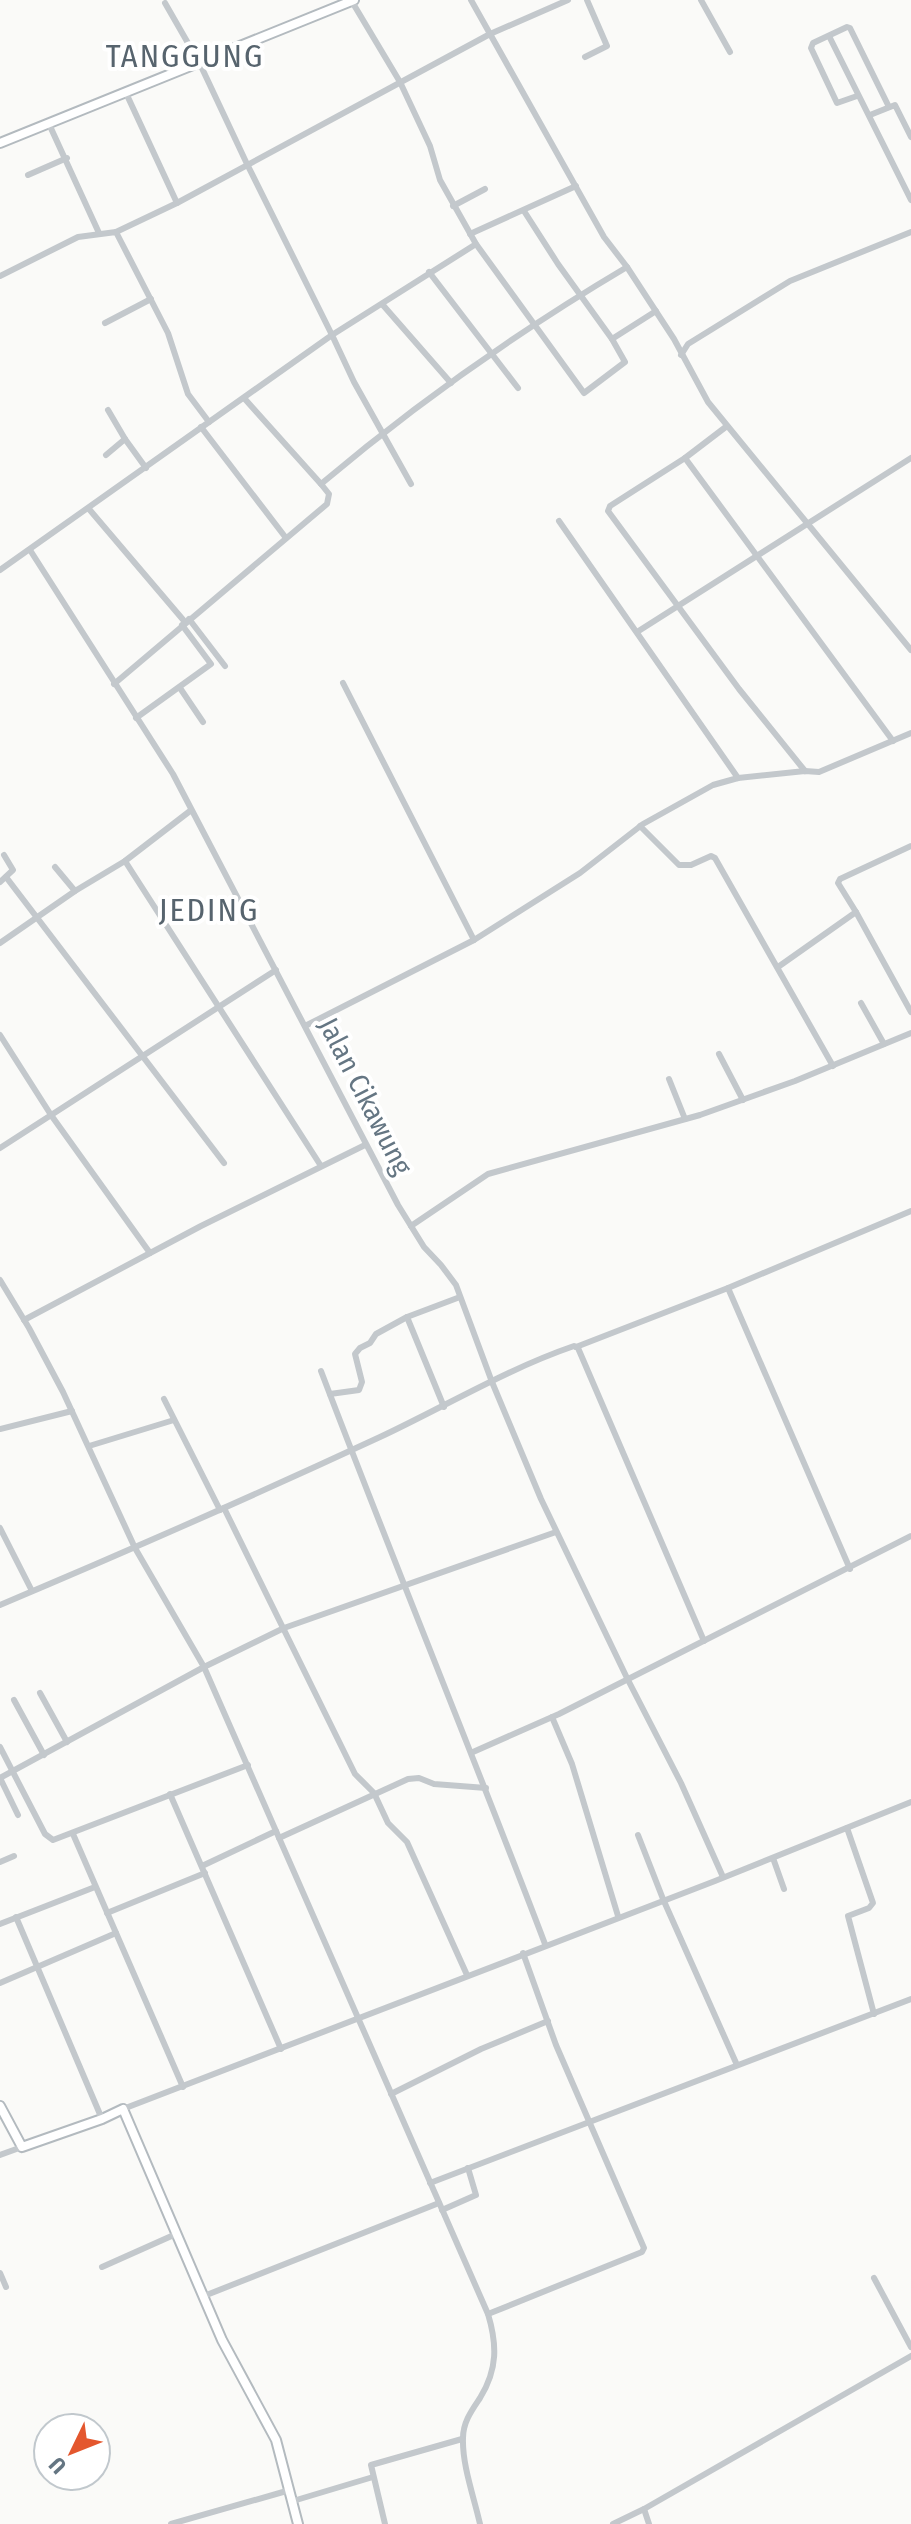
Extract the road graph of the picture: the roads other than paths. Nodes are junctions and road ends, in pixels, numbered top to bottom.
1 (352, 0) edge
2 (471, 0) edge
3 (568, 0) edge
4 (587, 0) edge
5 (701, 0) edge
6 (165, 3) dead end
7 (490, 34) junction
8 (829, 36) junction
9 (730, 52) dead end
10 (585, 57) dead end
11 (200, 64) junction
12 (400, 82) junction
13 (126, 93) junction
14 (857, 96) junction
15 (888, 104) junction
16 (869, 113) junction
17 (49, 124) junction
18 (911, 137) edge
19 (0, 143) edge
20 (67, 158) junction
21 (247, 164) junction
22 (28, 175) dead end
23 (576, 186) junction
24 (485, 189) dead end
25 (911, 200) edge
26 (177, 203) junction
27 (453, 206) junction
28 (524, 211) junction
29 (116, 232) junction
30 (911, 232) edge
31 (99, 233) junction
32 (470, 234) junction
33 (476, 244) junction
34 (627, 267) junction
35 (429, 272) junction
36 (0, 276) edge
37 (580, 294) junction
38 (151, 299) junction
39 (382, 304) junction
40 (656, 311) junction
41 (105, 323) dead end
42 (533, 323) junction
43 (332, 335) junction
44 (612, 339) junction
45 (674, 339) junction
46 (688, 344) junction
47 (491, 352) junction
48 (681, 355) junction
49 (451, 383) junction
50 (518, 388) dead end
51 (244, 398) junction
52 (108, 410) dead end
53 (209, 422) junction
54 (727, 426) junction
55 (201, 427) junction
56 (382, 434) junction
57 (125, 439) junction
58 (106, 455) dead end
59 (685, 458) junction
60 (911, 458) edge
61 (146, 468) junction
62 (321, 484) junction
63 (411, 484) dead end
64 (89, 509) junction
65 (559, 521) dead end
66 (808, 523) junction
67 (286, 538) junction
68 (30, 550) junction
69 (758, 556) junction
70 (0, 570) edge
71 (678, 606) junction
72 (185, 622) junction
73 (637, 632) junction
74 (911, 650) edge
75 (225, 666) dead end
76 (343, 683) dead end
77 (114, 684) junction
78 (180, 688) junction
79 (136, 718) junction
80 (203, 722) dead end
81 (911, 733) edge
82 (893, 741) junction
83 (805, 771) junction
84 (738, 778) junction
85 (190, 811) junction
86 (640, 826) junction
87 (911, 846) edge
88 (4, 855) dead end
89 (125, 861) junction
90 (55, 867) dead end
91 (3, 880) edge
92 (75, 891) junction
93 (856, 912) junction
94 (38, 917) junction
95 (474, 940) junction
96 (0, 943) edge
97 (778, 967) junction
98 (276, 970) junction
99 (861, 1003) dead end
100 (221, 1006) junction
101 (911, 1012) edge
102 (305, 1026) junction
103 (911, 1033) edge
104 (0, 1035) edge
105 (884, 1044) junction
106 (719, 1054) dead end
107 (144, 1056) junction
108 (833, 1066) junction
109 (669, 1079) dead end
110 (743, 1100) junction
111 (51, 1115) junction
112 (685, 1119) junction
113 (365, 1145) junction
114 (0, 1148) edge
115 (224, 1163) dead end
116 (321, 1166) junction
117 (911, 1211) edge
118 (411, 1226) junction
119 (150, 1253) junction
120 (1, 1282) edge
121 (728, 1288) junction
122 (460, 1297) junction
123 (407, 1317) junction
124 (24, 1320) junction
125 (576, 1347) junction
126 (321, 1371) dead end
127 (492, 1382) junction
128 (330, 1394) junction
129 (164, 1399) dead end
130 (444, 1407) junction
131 (72, 1411) junction
132 (174, 1420) junction
133 (0, 1429) edge
134 (89, 1446) junction
135 (351, 1450) junction
136 (222, 1509) junction
137 (0, 1528) edge
138 (556, 1532) junction
139 (911, 1536) edge
140 (135, 1548) junction
141 (850, 1569) junction
142 (403, 1585) junction
143 (32, 1591) junction
144 (0, 1605) edge
145 (284, 1628) junction
146 (704, 1641) junction
147 (204, 1667) junction
148 (627, 1678) junction
149 (40, 1693) dead end
150 (14, 1700) dead end
151 (552, 1717) junction
152 (67, 1742) junction
153 (0, 1747) edge
154 (473, 1752) junction
155 (44, 1755) junction
156 (248, 1765) junction
157 (13, 1772) junction
158 (0, 1778) edge
159 (486, 1788) junction
160 (374, 1793) junction
161 (170, 1794) junction
162 (9, 1797) junction
163 (0, 1801) edge
164 (911, 1802) edge
165 (18, 1815) dead end
166 (847, 1828) junction
167 (73, 1834) junction
168 (277, 1834) junction
169 (638, 1835) dead end
170 (14, 1856) dead end
171 (773, 1858) junction
172 (0, 1862) edge
173 (203, 1869) junction
174 (723, 1877) junction
175 (95, 1887) junction
176 (784, 1889) dead end
177 (663, 1899) junction
178 (107, 1913) junction
179 (618, 1916) junction
180 (16, 1917) junction
181 (0, 1924) edge
182 (116, 1933) junction
183 (545, 1944) junction
184 (523, 1953) junction
185 (38, 1968) junction
186 (467, 1975) junction
187 (0, 1983) edge
188 (911, 1999) edge
189 (874, 2014) junction
190 (358, 2019) junction
191 (548, 2021) junction
192 (281, 2049) junction
193 (737, 2065) junction
194 (183, 2087) junction
195 (391, 2094) junction
196 (0, 2106) edge
197 (123, 2109) junction
198 (102, 2119) junction
199 (588, 2122) junction
200 (22, 2147) junction
201 (0, 2155) edge
202 (468, 2168) junction
203 (430, 2183) junction
204 (440, 2206) junction
205 (176, 2234) junction
206 (102, 2267) dead end
207 (0, 2273) edge
208 (874, 2278) dead end
209 (6, 2287) dead end
210 (204, 2296) junction
211 (488, 2314) junction
212 (911, 2347) edge
213 (911, 2356) edge
214 (462, 2439) junction
215 (373, 2477) junction
216 (290, 2490) junction
217 (293, 2501) junction
218 (644, 2509) junction
219 (171, 2524) edge
220 (298, 2524) edge
221 (385, 2524) edge
222 (480, 2524) edge
223 (613, 2524) edge
224 (649, 2524) edge

1 - 11 main road
1 - 12 street
2 - 7 street
3 - 7 street
4 - 10 street
5 - 9 street
6 - 11 street
7 - 12 street
7 - 23 street
8 - 14 street
8 - 14 street
8 - 15 street
11 - 13 main road
11 - 21 street
12 - 21 street
12 - 27 street
13 - 17 main road
13 - 26 street
14 - 16 street
15 - 16 street
15 - 18 street
16 - 25 street
17 - 19 main road
17 - 20 street
20 - 22 street
20 - 31 street
21 - 26 street
21 - 43 street
23 - 28 street
23 - 34 street
24 - 27 street
26 - 29 street
27 - 32 street
28 - 32 street
28 - 37 street
29 - 31 street
29 - 38 street
30 - 46 street
31 - 36 street
32 - 33 street
33 - 35 street
33 - 42 street
34 - 37 street
34 - 40 street
35 - 39 street
35 - 47 street
37 - 42 street
37 - 44 street
38 - 41 street
38 - 53 street
39 - 43 street
39 - 49 street
40 - 44 street
40 - 45 street
42 - 44 street
42 - 47 street
43 - 51 street
43 - 56 street
45 - 46 street
45 - 48 street
46 - 48 street
47 - 49 street
47 - 50 street
48 - 54 street
49 - 56 street
51 - 53 street
51 - 62 street
52 - 57 street
53 - 55 street
54 - 59 street
54 - 66 street
55 - 61 street
55 - 67 street
56 - 62 street
56 - 63 street
57 - 58 street
57 - 61 street
59 - 69 street
59 - 71 street
60 - 66 street
61 - 64 street
62 - 67 street
64 - 68 street
64 - 72 street
65 - 73 street
66 - 69 street
66 - 74 street
67 - 72 street
68 - 70 street
68 - 77 street, Jalan Cikawung
69 - 71 street
69 - 82 street
71 - 73 street
71 - 83 street
72 - 75 street
72 - 77 street
72 - 78 street
73 - 84 street
76 - 95 street
77 - 79 street, Jalan Cikawung
78 - 79 street
78 - 80 street
79 - 85 street, Jalan Cikawung
81 - 82 street
82 - 83 street
83 - 84 street
84 - 86 street
85 - 89 street
85 - 98 street, Jalan Cikawung
86 - 95 street
86 - 97 street
87 - 93 street
88 - 91 street
89 - 92 street
89 - 100 street
90 - 92 street
91 - 94 street
92 - 94 street
93 - 97 street
93 - 101 street
94 - 96 street
94 - 107 street
95 - 102 street
97 - 108 street
98 - 100 street
98 - 102 street, Jalan Cikawung
99 - 105 street
100 - 107 street
100 - 116 street
102 - 113 street, Jalan Cikawung
103 - 105 street
104 - 111 street
105 - 108 street
106 - 110 street
107 - 111 street
107 - 115 street
108 - 110 street
109 - 112 street
110 - 112 street
111 - 114 street
111 - 119 street
112 - 118 street
113 - 116 street
113 - 118 street, Jalan Cikawung
116 - 119 street
117 - 121 street
118 - 122 street, Jalan Cikawung
119 - 124 street
120 - 124 street
121 - 125 street
121 - 141 street
122 - 123 street
122 - 127 street, Jalan Cikawung
123 - 128 street
123 - 130 street
124 - 131 street
125 - 127 street
125 - 146 street
126 - 128 street
127 - 130 street
127 - 138 street, Jalan Cikawung
128 - 135 street
129 - 132 street
130 - 135 street
131 - 133 street
131 - 134 street
132 - 134 street
132 - 136 street
134 - 140 street
135 - 136 street
135 - 142 street
136 - 140 street
136 - 145 street
137 - 143 street
138 - 142 street
138 - 148 street, Jalan Cikawung
139 - 141 street
140 - 143 street
140 - 147 street
141 - 146 street
142 - 145 street
142 - 154 street
143 - 144 street
145 - 147 street
145 - 160 street
146 - 148 street
147 - 152 street
147 - 156 street
148 - 151 street
148 - 174 street, Jalan Cikawung
149 - 152 street
150 - 155 street
151 - 154 street
151 - 179 street
152 - 155 street
153 - 157 street
154 - 159 street
155 - 157 street
156 - 161 street
156 - 168 street
157 - 158 street
157 - 167 street
158 - 162 street
159 - 160 street
159 - 183 street
160 - 168 street
160 - 186 street
161 - 167 street
161 - 173 street
162 - 163 street
162 - 165 street
164 - 166 street
166 - 171 street
166 - 189 street
167 - 175 street
168 - 173 street
168 - 190 street
169 - 177 street
170 - 172 street
171 - 174 street
171 - 176 street
173 - 178 street
173 - 192 street
174 - 177 street
175 - 178 street
175 - 180 street
177 - 179 street
177 - 193 street
178 - 182 street
179 - 183 street
180 - 181 street
180 - 185 street
182 - 185 street
182 - 194 street
183 - 184 street
184 - 186 street
184 - 191 street
185 - 187 street
185 - 198 street
186 - 190 street
188 - 189 street
189 - 193 street
190 - 192 street
190 - 195 street
191 - 195 street
191 - 199 street
192 - 194 street
193 - 199 street
194 - 197 street
195 - 203 street
196 - 200 main road
197 - 198 main road
197 - 205 main road
198 - 200 main road
199 - 202 street
199 - 211 street
200 - 201 street
202 - 203 street
202 - 204 street
203 - 204 street
204 - 210 street
204 - 211 street
205 - 206 street
205 - 210 main road
207 - 209 street
208 - 212 street
210 - 216 main road
211 - 214 street
213 - 218 street
214 - 215 street
214 - 222 street
215 - 217 street
215 - 221 street
216 - 217 main road
216 - 219 street
217 - 220 main road
218 - 223 street
218 - 224 street

